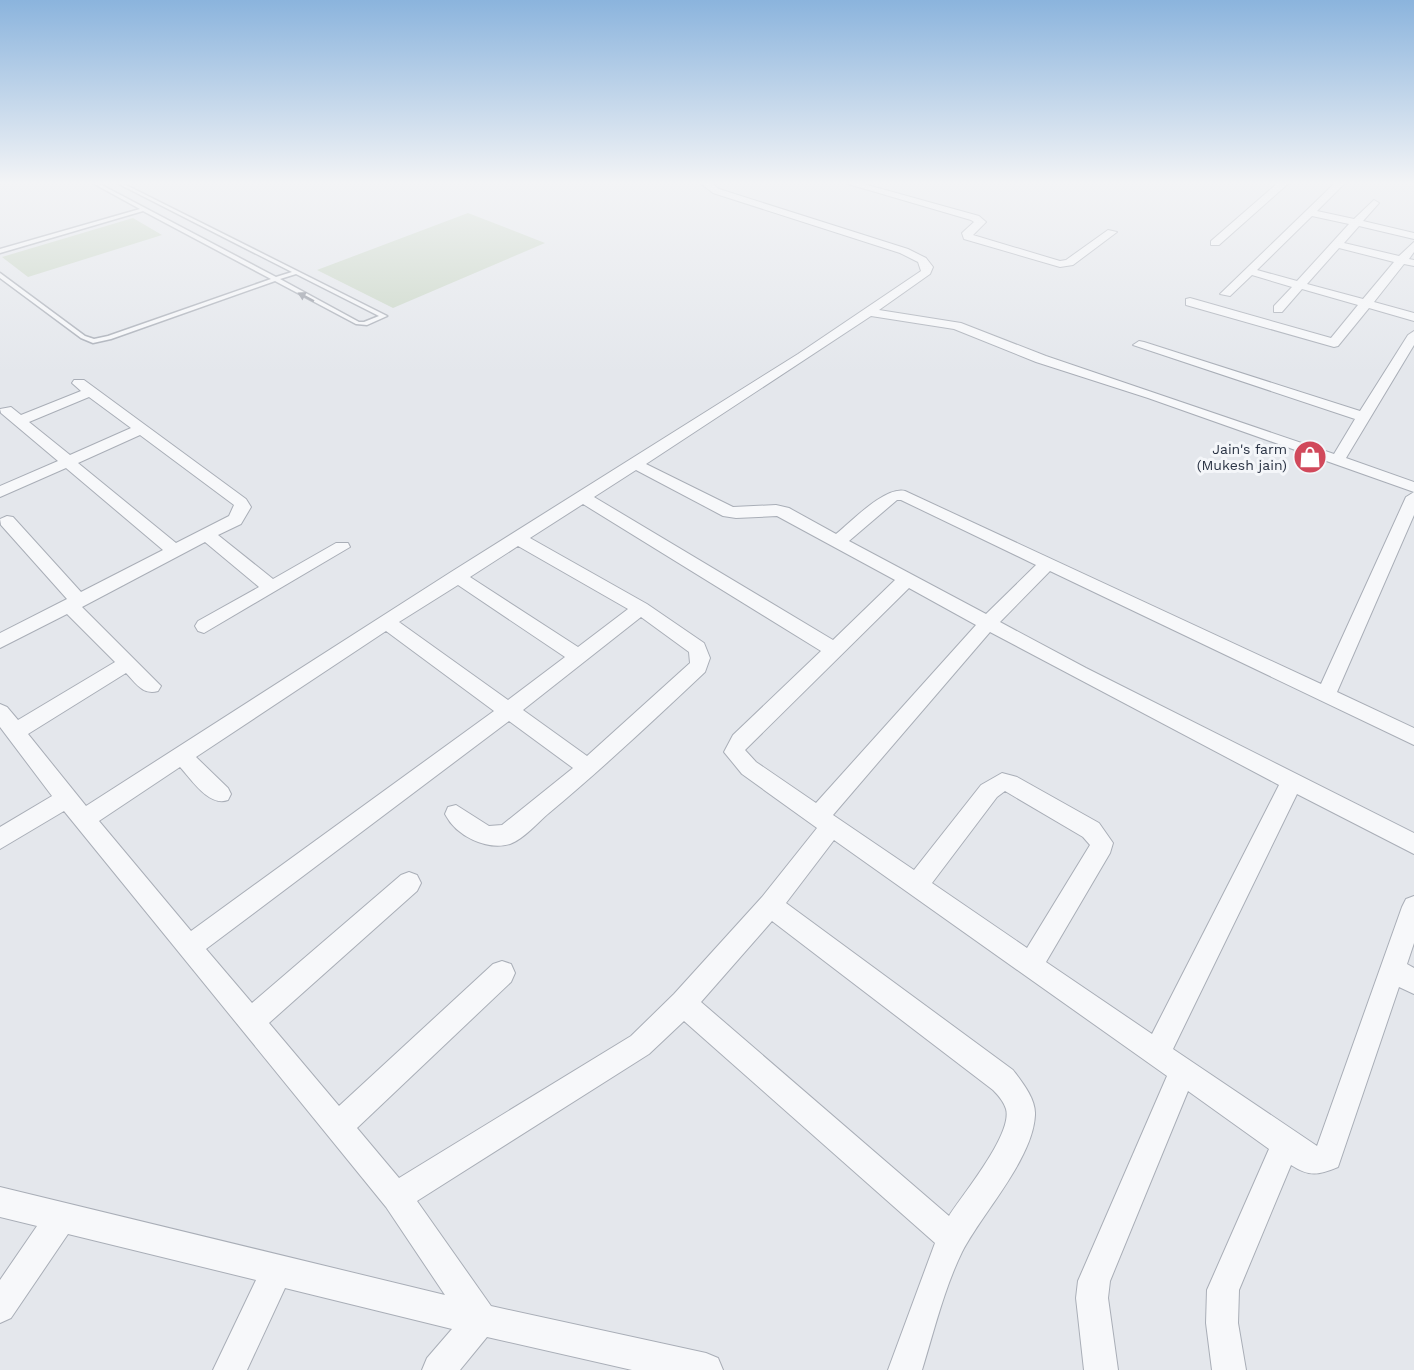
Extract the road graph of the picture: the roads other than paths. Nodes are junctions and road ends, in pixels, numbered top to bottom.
1 (21, 245) edge
2 (210, 245) edge
3 (242, 245) edge
4 (883, 245) edge
5 (995, 245) edge
6 (1094, 245) edge
7 (1276, 245) edge
8 (1336, 245) edge
9 (1341, 245) edge
10 (1414, 245) edge
11 (0, 251) edge
12 (1408, 262) edge
13 (1249, 271) junction
14 (296, 272) junction
15 (0, 275) edge
16 (274, 280) junction
17 (1300, 285) junction
18 (1226, 294) dead end
19 (1190, 302) dead end
20 (1366, 304) junction
21 (1278, 309) dead end
22 (870, 312) junction
23 (1414, 317) edge
24 (1414, 335) edge
25 (1139, 345) dead end
26 (6, 410) dead end
27 (1363, 417) junction
28 (21, 420) junction
29 (141, 429) junction
30 (1337, 460) junction
31 (68, 462) junction
32 (635, 464) junction
33 (1414, 487) edge
34 (0, 492) edge
35 (1414, 496) edge
36 (583, 497) junction
37 (7, 521) dead end
38 (206, 534) junction
39 (518, 538) junction
40 (837, 542) junction
41 (342, 547) dead end
42 (174, 550) junction
43 (1047, 564) junction
44 (457, 576) junction
45 (907, 579) junction
46 (272, 587) junction
47 (73, 603) junction
48 (641, 608) junction
49 (386, 622) junction
50 (988, 623) junction
51 (204, 626) dead end
52 (0, 642) edge
53 (835, 650) junction
54 (578, 656) junction
55 (127, 663) junction
56 (151, 686) dead end
57 (1325, 696) junction
58 (507, 712) junction
59 (7, 722) edge
60 (1414, 737) edge
61 (181, 755) junction
62 (588, 768) junction
63 (1293, 782) junction
64 (220, 794) dead end
65 (67, 798) junction
66 (456, 814) dead end
67 (84, 819) junction
68 (825, 821) junction
69 (0, 839) edge
70 (1414, 844) edge
71 (409, 883) dead end
72 (916, 886) junction
73 (770, 905) junction
74 (1414, 907) edge
75 (189, 947) junction
76 (1030, 966) junction
77 (1391, 969) junction
78 (502, 972) dead end
79 (1414, 982) edge
80 (683, 1003) junction
81 (251, 1021) junction
82 (1156, 1054) junction
83 (1182, 1073) junction
84 (338, 1126) junction
85 (1285, 1145) junction
86 (396, 1197) junction
87 (0, 1203) edge
88 (61, 1218) junction
89 (953, 1239) junction
90 (278, 1269) junction
91 (0, 1307) edge
92 (481, 1320) junction
93 (230, 1370) edge
94 (440, 1370) edge
95 (706, 1370) edge
96 (904, 1370) edge
97 (1101, 1370) edge
98 (1230, 1370) edge

1 - 11 lane
2 - 16 lane
3 - 14 lane
4 - 22 street
5 - 6 street
7 - 13 street
8 - 17 street
9 - 12 street
10 - 12 street
12 - 20 street
13 - 17 street
13 - 18 street
14 - 16 lane
14 -> 16 lane
15 - 16 lane
17 - 20 street
17 - 21 street
19 - 20 street
20 - 23 street
22 - 30 street
22 - 32 street
24 - 27 street
25 - 27 street
26 - 28 street
27 - 30 street
28 - 29 street
28 - 31 street
29 - 31 street
29 - 38 street
30 - 33 street
31 - 34 street
31 - 42 street
32 - 36 street
32 - 40 street
35 - 57 street
36 - 39 street
36 - 53 street
37 - 47 street
38 - 42 street
38 - 46 street
39 - 44 street
39 - 48 street
40 - 43 street
40 - 45 street
41 - 46 street
42 - 47 street
43 - 50 street
43 - 57 street
44 - 49 street
44 - 54 street
45 - 50 street
45 - 53 street
46 - 51 street
47 - 52 street
47 - 55 street
48 - 54 street
48 - 62 street
49 - 58 street
49 - 61 street
50 - 63 street
50 - 68 street
53 - 68 street
54 - 58 street
55 - 56 street
55 - 59 street
57 - 60 street
58 - 62 street
58 - 75 street
59 - 65 street
61 - 64 street
61 - 67 street
62 - 66 street
63 - 70 street
63 - 82 street
65 - 67 street
65 - 69 street
67 - 75 street
68 - 72 street
68 - 73 street
71 - 81 street
72 - 76 street
72 - 76 street
73 - 80 street
73 - 89 street
74 - 77 street
75 - 81 street
76 - 82 street
77 - 79 street
77 - 85 street
78 - 84 street
80 - 86 street
80 - 89 street
81 - 84 street
82 - 83 street
83 - 85 street
83 - 97 street
84 - 86 street
85 - 98 street
86 - 92 street
87 - 88 street
88 - 90 street
88 - 91 street
89 - 96 street
90 - 92 street
90 - 93 street
92 - 94 street
92 - 95 street

